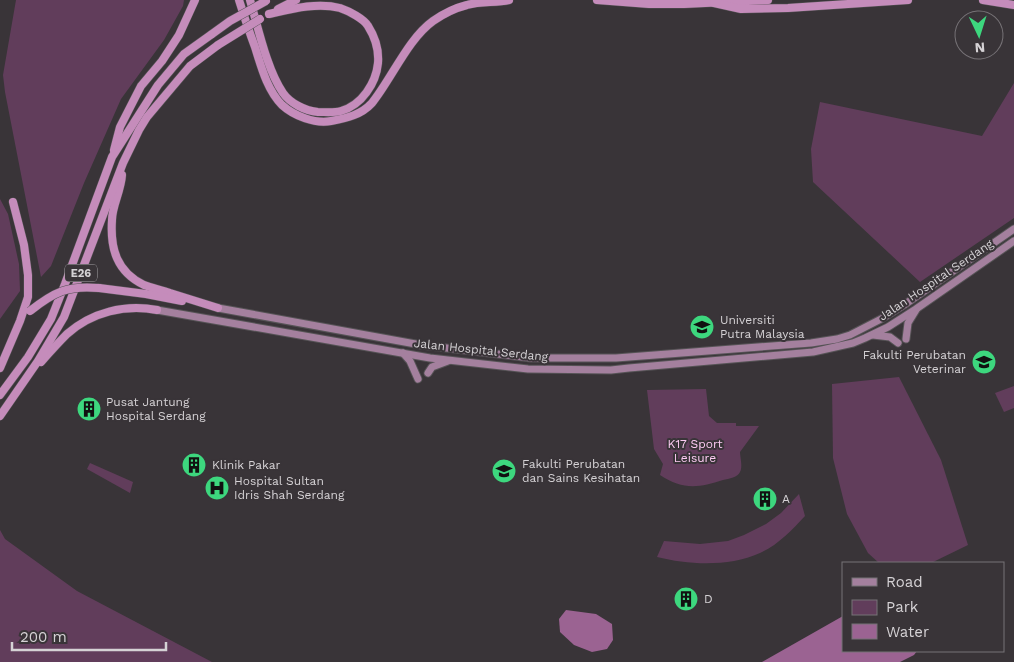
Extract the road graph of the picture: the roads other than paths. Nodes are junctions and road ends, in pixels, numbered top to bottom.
1 (195, 0) edge
2 (239, 0) edge
3 (250, 0) edge
4 (267, 0) edge
5 (296, 0) edge
6 (509, 0) edge
7 (597, 0) edge
8 (768, 0) edge
9 (908, 0) edge
10 (983, 0) edge
11 (714, 3) junction
12 (1014, 5) edge
13 (269, 14) junction
14 (112, 157) junction
15 (123, 164) junction
16 (13, 202) dead end
17 (1014, 229) edge
18 (1014, 241) edge
19 (218, 308) junction
20 (916, 309) junction
21 (157, 310) joint
22 (20, 321) junction
23 (872, 335) junction
24 (906, 339) dead end
25 (898, 343) dead end
26 (403, 353) junction
27 (450, 360) junction
28 (0, 368) edge
29 (428, 373) dead end
30 (27, 376) junction
31 (418, 379) dead end
32 (0, 395) edge
33 (0, 416) edge

1 - 14 highway
2 - 6 highway
3 - 13 highway
4 - 14 highway, E26, bridge
5 - 13 highway, E26
7 - 11 highway
8 - 11 highway
9 - 11 highway
10 - 12 highway
13 - 15 highway, E26, bridge
14 - 32 highway, E26
15 - 19 highway
15 - 30 highway, E26
16 - 22 highway
17 - 19 main road, Jalan Hospital Serdang
18 - 20 main road, Jalan Hospital Serdang
19 - 22 highway, bridge
20 - 23 main road, Jalan Hospital Serdang
20 - 24 main road
21 - 26 main road, Jalan Hospital Serdang
21 - 30 highway
22 - 28 highway
23 - 25 main road
23 - 27 main road, Jalan Hospital Serdang
26 - 27 main road, Jalan Hospital Serdang
26 - 31 main road
27 - 29 main road
30 - 33 highway, E26

